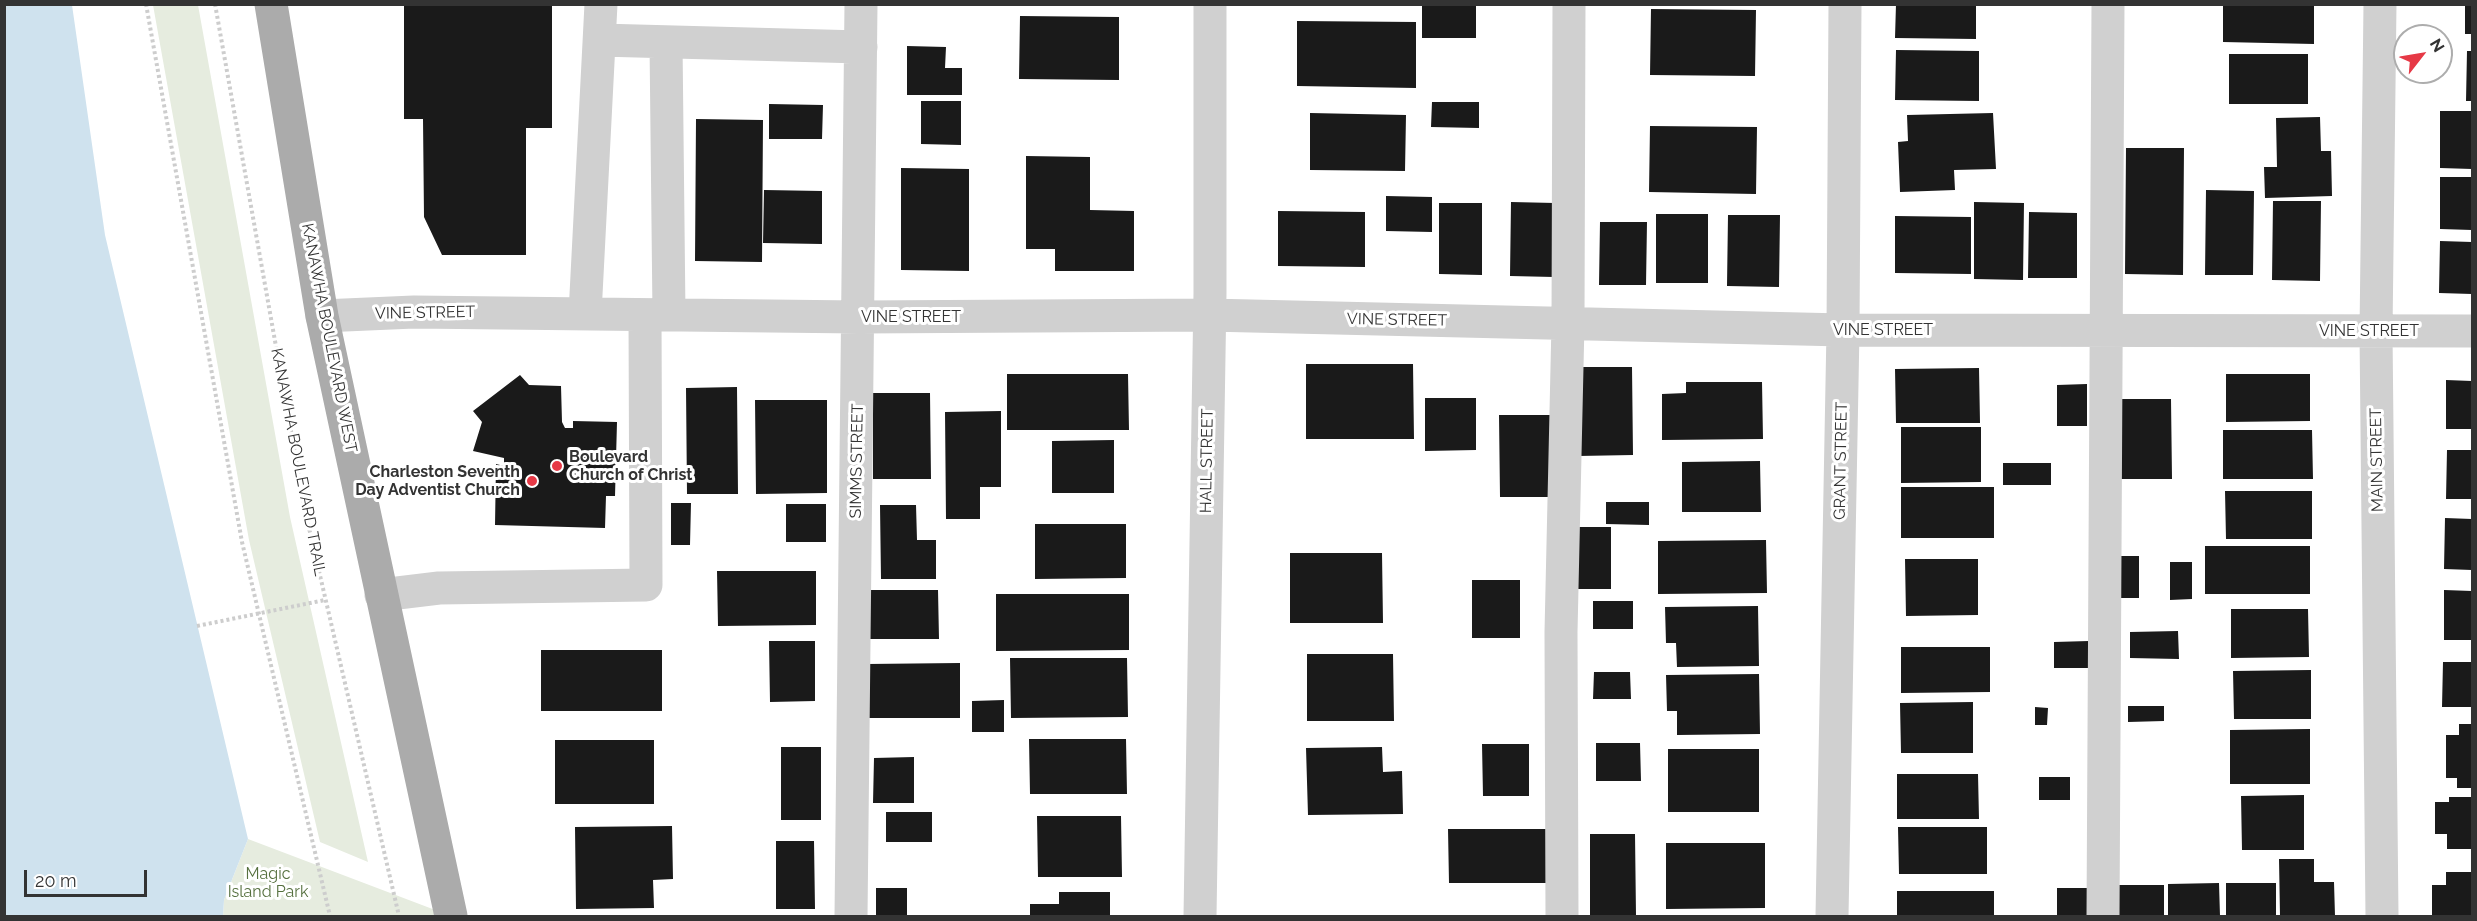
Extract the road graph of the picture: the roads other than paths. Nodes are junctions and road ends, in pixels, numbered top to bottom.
1 (272, 4) edge
2 (601, 4) edge
3 (861, 4) edge
4 (1210, 4) edge
5 (1569, 4) edge
6 (1845, 4) edge
7 (2108, 4) edge
8 (2380, 4) edge
9 (600, 40) junction
10 (666, 42) junction
11 (861, 47) junction
12 (585, 314) junction
13 (657, 315) junction
14 (1209, 315) junction
15 (322, 316) junction
16 (858, 317) junction
17 (1568, 324) junction
18 (1843, 330) junction
19 (2105, 331) junction
20 (2376, 332) junction
21 (2472, 332) edge
22 (381, 595) junction
23 (451, 916) edge
24 (851, 916) edge
25 (1200, 916) edge
26 (1562, 916) edge
27 (1832, 916) edge
28 (2103, 916) edge
29 (2382, 916) edge

1 - 15 main road, KANAWHA BOULEVARD WEST
2 - 9 street
3 - 11 street, SIMMS STREET
4 - 14 street, HALL STREET
5 - 17 street
6 - 18 street, GRANT STREET
7 - 19 street
8 - 20 street, MAIN STREET
9 - 10 street
9 - 12 street
10 - 11 street
10 - 13 street
11 - 16 street, SIMMS STREET
12 - 13 street, VINE STREET
12 - 15 street, VINE STREET
13 - 16 street, VINE STREET
13 - 22 street
14 - 16 street, VINE STREET
14 - 17 street, VINE STREET
14 - 25 street, HALL STREET
15 - 22 main road, KANAWHA BOULEVARD WEST
16 - 24 street, SIMMS STREET
17 - 18 street, VINE STREET
17 - 26 street
18 - 19 street, VINE STREET
18 - 27 street, GRANT STREET
19 - 20 street, VINE STREET
19 - 28 street
20 - 21 street, VINE STREET
20 - 29 street, MAIN STREET
22 - 23 main road, KANAWHA BOULEVARD WEST

